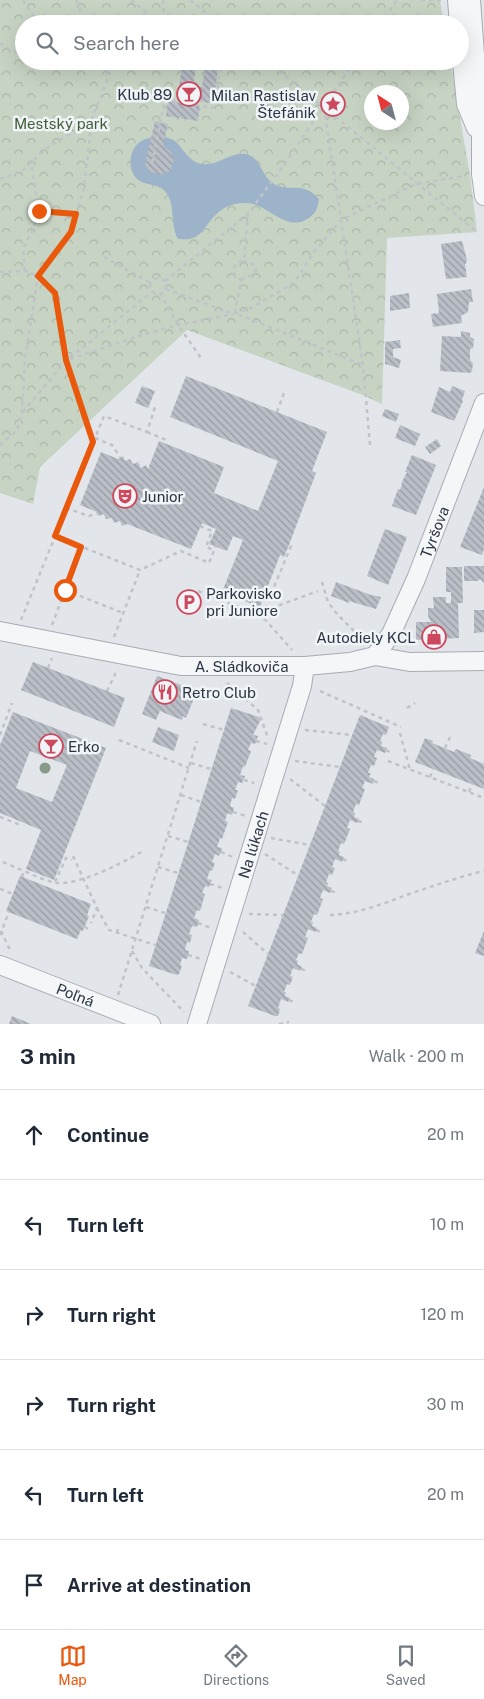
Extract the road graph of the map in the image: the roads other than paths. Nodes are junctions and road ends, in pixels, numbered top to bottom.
1 (453, 0) edge
2 (471, 0) edge
3 (457, 15) edge
4 (463, 70) edge
5 (482, 137) edge
6 (484, 196) edge
7 (484, 403) edge
8 (0, 631) edge
9 (375, 656) junction
10 (484, 661) edge
11 (298, 662) junction
12 (6, 959) edge
13 (191, 1019) edge
14 (151, 1024) edge

1 - 3 street
2 - 5 street
4 - 5 street
5 - 6 street
7 - 9 street, Tyršova
8 - 11 street, A. Sládkoviča
9 - 10 street, A. Sládkoviča
9 - 11 street, A. Sládkoviča
11 - 13 street, Na lúkach
12 - 14 street, Poľná

